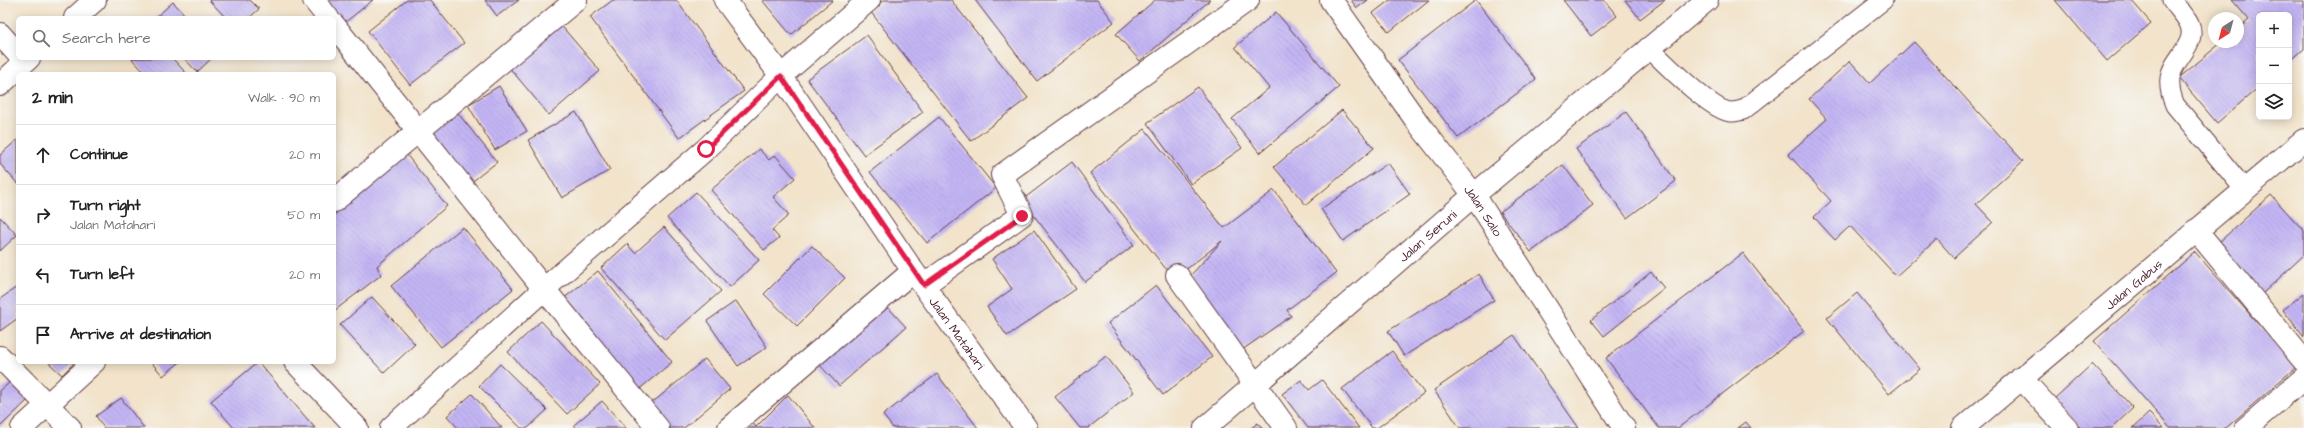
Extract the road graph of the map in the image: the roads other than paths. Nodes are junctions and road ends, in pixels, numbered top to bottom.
1 (95, 0) edge
2 (314, 0) edge
3 (576, 0) edge
4 (725, 0) edge
5 (869, 0) edge
6 (1248, 0) edge
7 (1331, 0) edge
8 (1707, 0) edge
9 (1883, 0) edge
10 (2172, 0) edge
11 (77, 16) edge
12 (326, 16) edge
13 (336, 28) edge
14 (0, 34) edge
15 (1648, 48) junction
16 (16, 51) edge
17 (26, 61) edge
18 (781, 76) junction
19 (0, 85) edge
20 (419, 131) junction
21 (2304, 140) edge
22 (2245, 190) junction
23 (1474, 195) junction
24 (336, 199) edge
25 (2196, 230) junction
26 (1178, 275) dead end
27 (919, 278) junction
28 (544, 289) junction
29 (0, 357) edge
30 (2304, 361) edge
31 (92, 364) edge
32 (297, 364) edge
33 (2021, 378) junction
34 (2304, 378) edge
35 (1255, 385) junction
36 (47, 406) junction
37 (22, 428) edge
38 (70, 428) edge
39 (357, 428) edge
40 (390, 428) edge
41 (658, 428) edge
42 (729, 428) edge
43 (1026, 428) edge
44 (1205, 428) edge
45 (1286, 428) edge
46 (1624, 428) edge
47 (1963, 428) edge
48 (2067, 428) edge
49 (2246, 428) edge

1 - 11 street
2 - 12 street
3 - 20 street
4 - 18 street, Jalan Matahari
5 - 18 street
6 - 27 street
7 - 23 street, Jalan Salo
8 - 15 street, Jalan Seruni
9 - 15 lane
10 - 22 lane
13 - 20 street
14 - 16 street
15 - 23 street, Jalan Seruni
17 - 19 street
18 - 27 street, Jalan Matahari
18 - 28 street
20 - 24 street
20 - 28 street
21 - 22 street, Jalan Gabus
22 - 25 street, Jalan Gabus
23 - 35 street, Jalan Seruni
23 - 46 street, Jalan Salo
25 - 30 street
25 - 33 street, Jalan Gabus
26 - 35 street
27 - 42 street
27 - 43 street, Jalan Matahari
28 - 40 street
28 - 41 street
29 - 36 street
31 - 36 street
32 - 39 street
33 - 47 street, Jalan Gabus
33 - 48 street
34 - 49 street
35 - 44 street, Jalan Seruni
35 - 45 street
36 - 37 street
36 - 38 street

